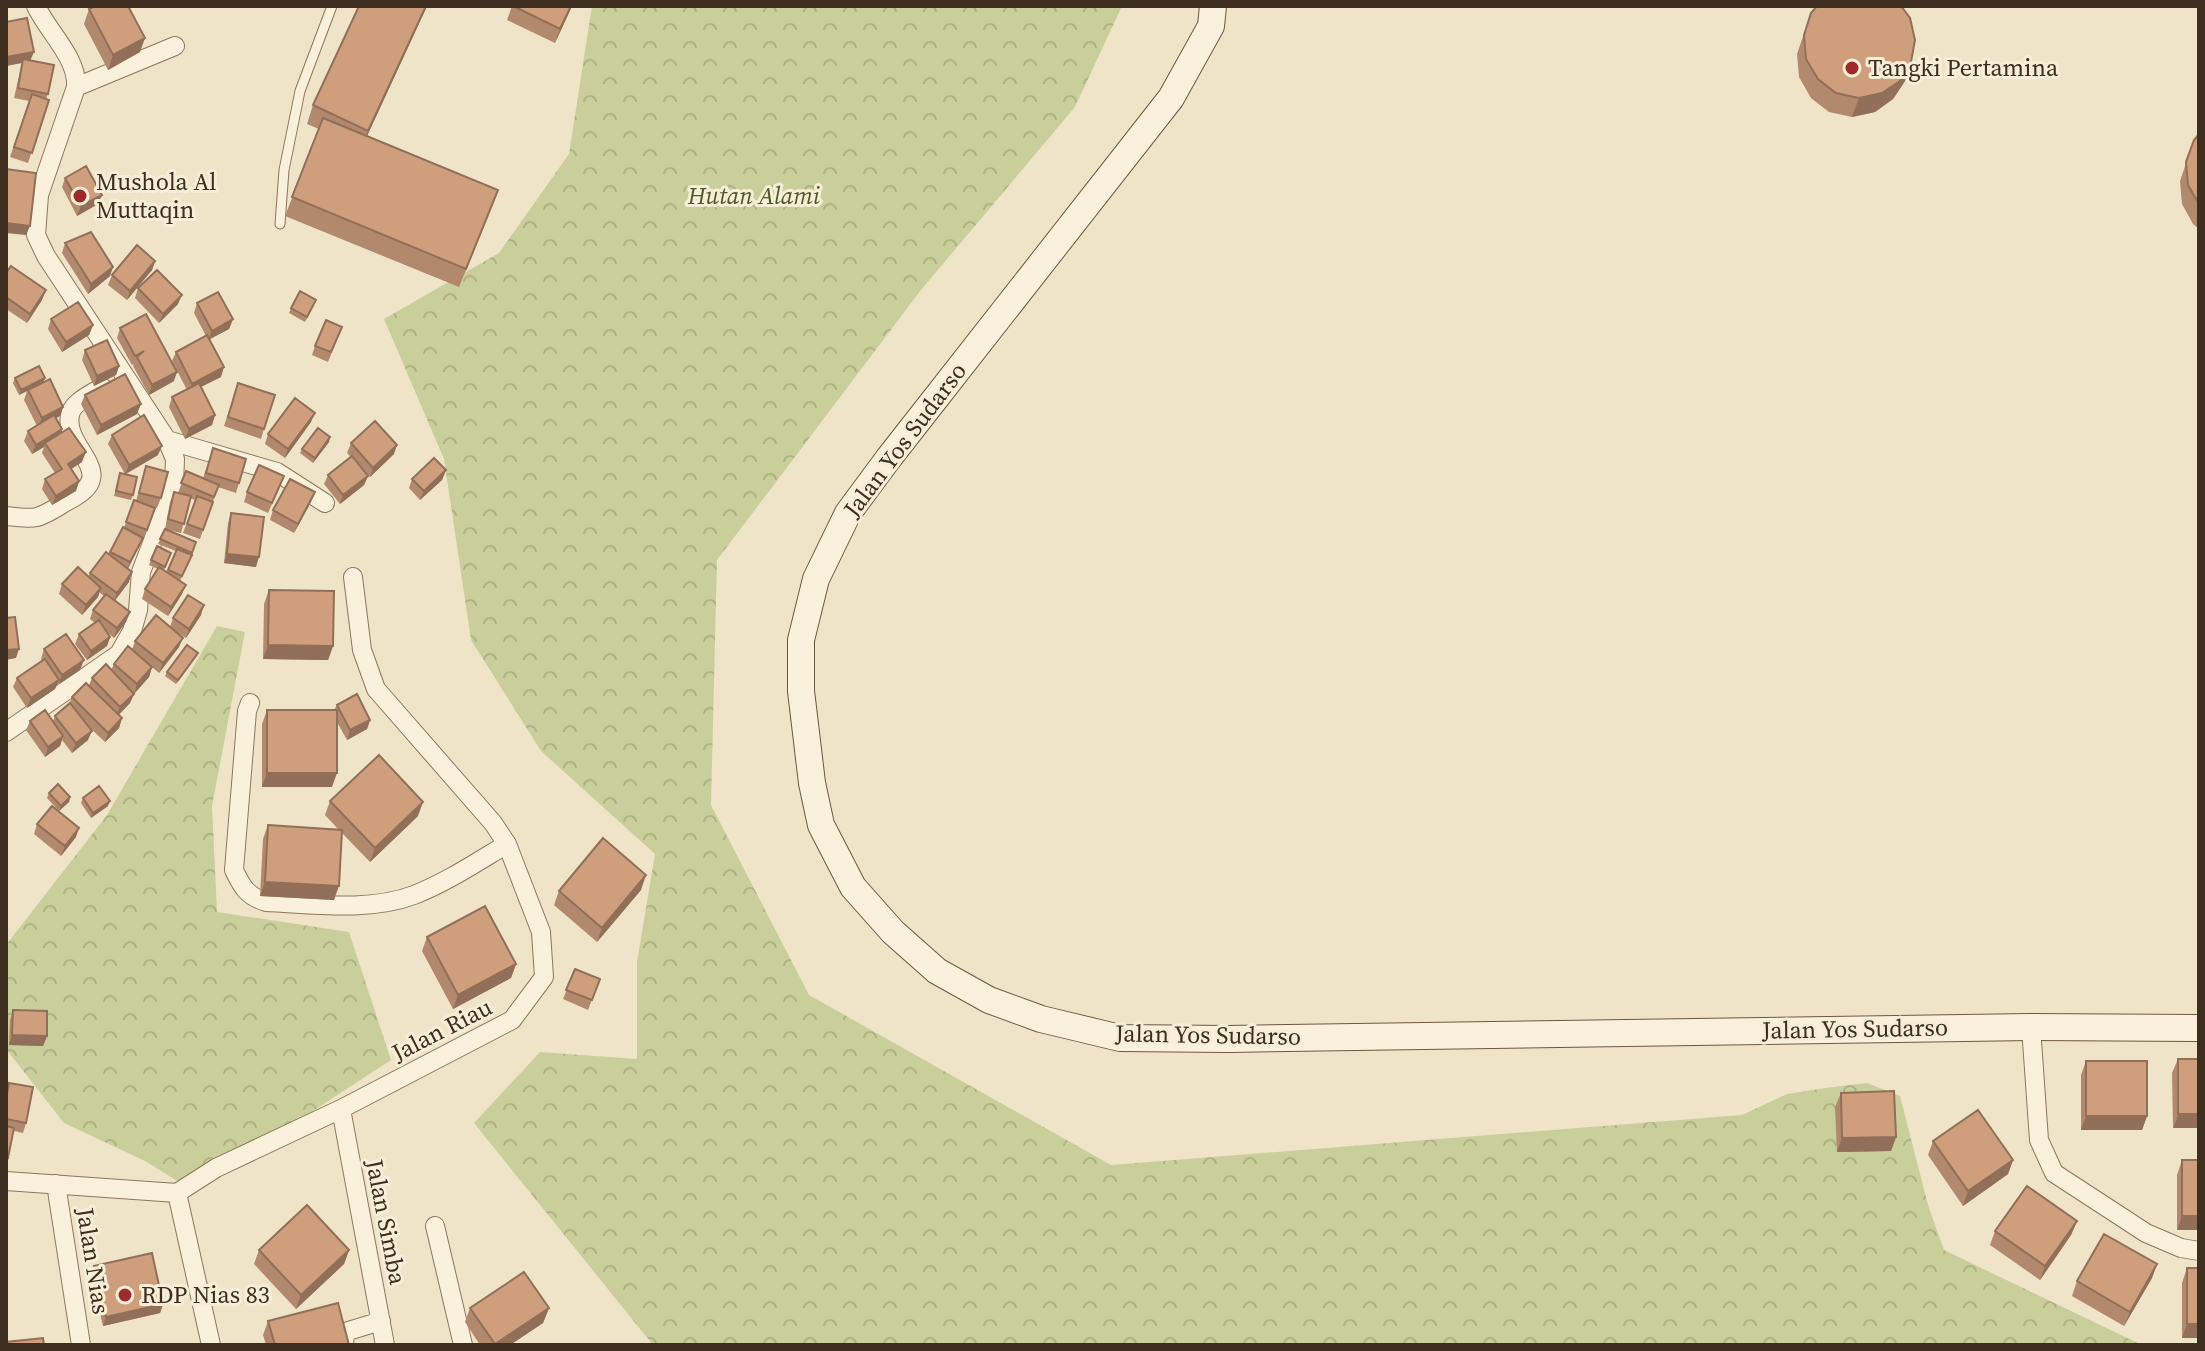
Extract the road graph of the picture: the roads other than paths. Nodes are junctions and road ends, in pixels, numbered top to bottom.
1 (36, 6) edge
2 (332, 6) edge
3 (1213, 6) edge
4 (175, 46) dead end
5 (76, 87) junction
6 (280, 224) dead end
7 (125, 372) junction
8 (167, 440) junction
9 (325, 503) dead end
10 (6, 516) edge
11 (353, 577) dead end
12 (250, 703) dead end
13 (6, 732) edge
14 (507, 844) junction
15 (2031, 1027) junction
16 (2199, 1028) edge
17 (341, 1109) junction
18 (6, 1181) edge
19 (56, 1184) junction
20 (177, 1193) junction
21 (435, 1226) dead end
22 (2199, 1251) edge
23 (381, 1321) junction
24 (81, 1345) edge
25 (211, 1345) edge
26 (344, 1345) edge
27 (385, 1345) edge
28 (463, 1345) edge

1 - 5 street
2 - 6 lane
3 - 15 main road, Jalan Yos Sudarso
4 - 5 street
5 - 7 street
7 - 8 street
7 - 10 street
8 - 9 street
8 - 13 street
11 - 14 street, Jalan Riau
12 - 14 street
14 - 17 street, Jalan Riau
15 - 16 main road, Jalan Yos Sudarso
15 - 22 street
17 - 20 street, Jalan Riau
17 - 23 street, Jalan Simba
18 - 19 street
19 - 20 street
19 - 24 street, Jalan Nias
20 - 25 street
21 - 28 street
23 - 26 street
23 - 27 street, Jalan Simba

